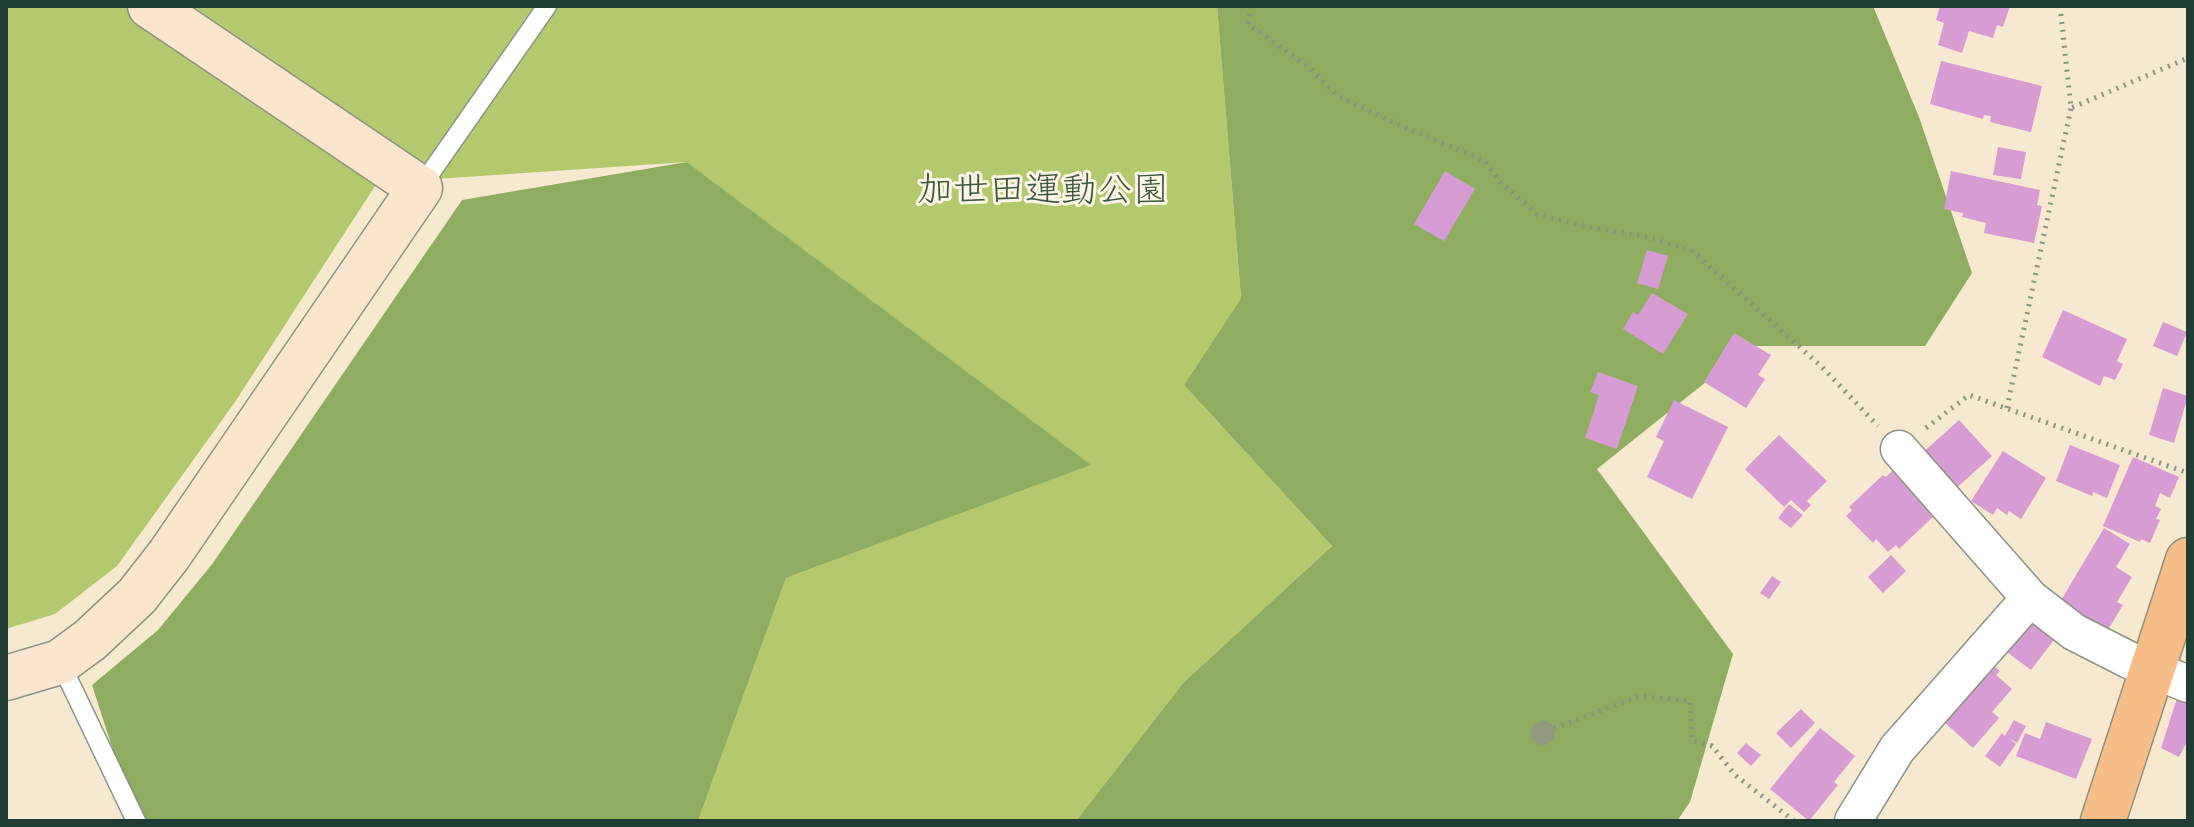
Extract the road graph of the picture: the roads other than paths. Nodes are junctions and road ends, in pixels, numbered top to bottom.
1 (150, 6) edge
2 (547, 6) edge
3 (420, 188) junction
4 (1899, 449) road end
5 (2188, 560) edge
6 (2030, 598) junction
7 (60, 662) junction
8 (2171, 677) edge
9 (6, 678) edge
10 (136, 821) edge
11 (1853, 821) edge
12 (2103, 821) edge

1 - 3 street
2 - 3 lane
3 - 7 street
4 - 6 street
5 - 8 highway
6 - 8 street
6 - 11 street
7 - 9 street
7 - 10 lane
8 - 12 highway

